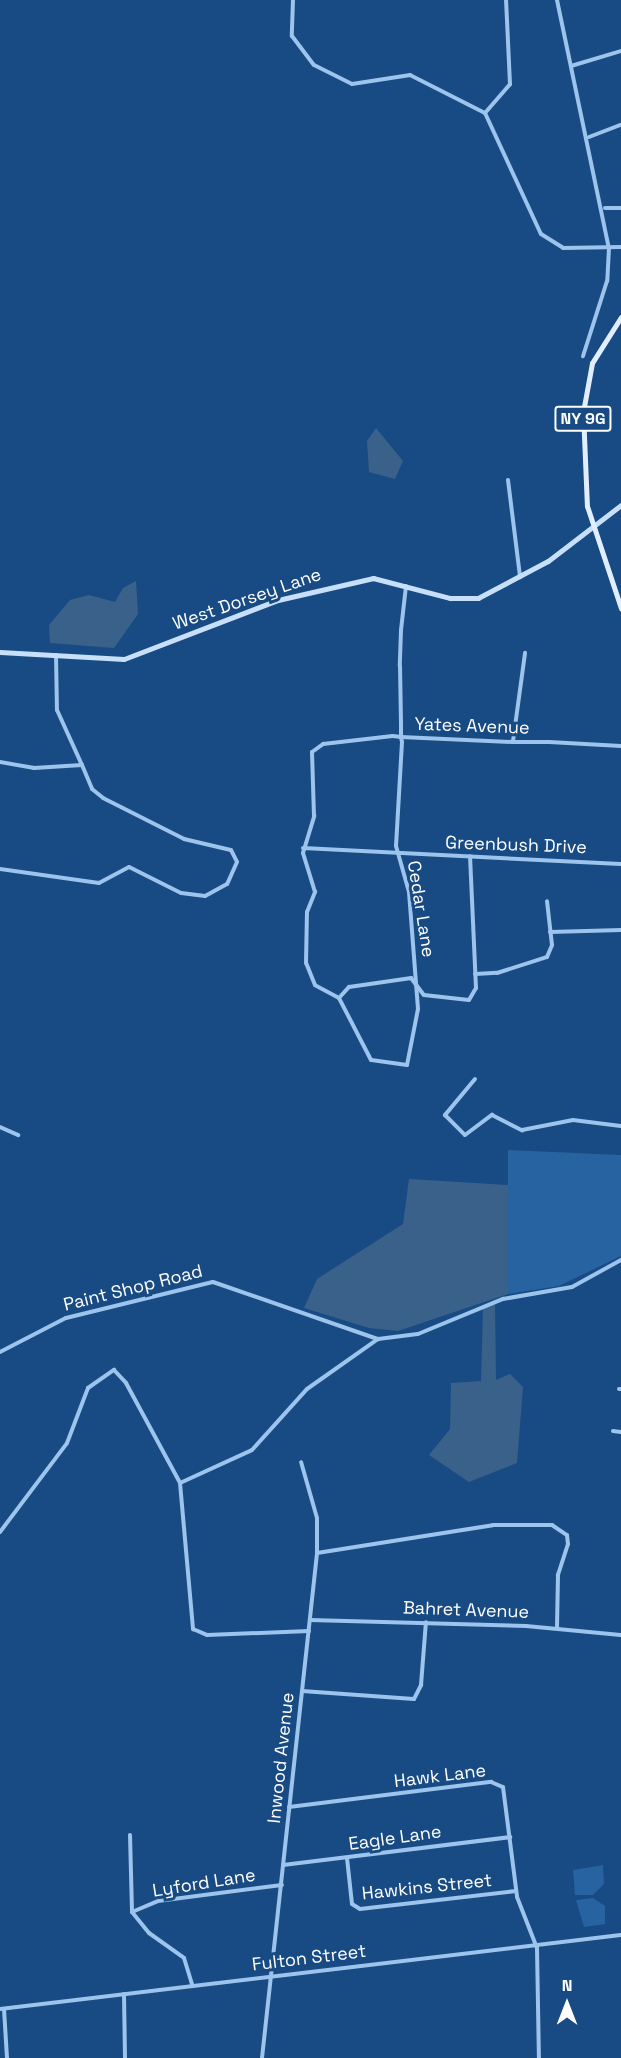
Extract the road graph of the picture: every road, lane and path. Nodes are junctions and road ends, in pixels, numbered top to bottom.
1 (293, 0) edge
2 (506, 0) edge
3 (557, 0) edge
4 (621, 51) edge
5 (571, 66) junction
6 (485, 113) junction
7 (621, 125) edge
8 (589, 137) junction
9 (605, 208) junction
10 (621, 208) edge
11 (621, 247) edge
12 (609, 248) junction
13 (621, 317) edge
14 (583, 356) dead end
15 (508, 480) dead end
16 (621, 505) edge
17 (593, 529) junction
18 (520, 577) junction
19 (406, 586) junction
20 (621, 608) edge
21 (0, 652) edge
22 (525, 653) dead end
23 (57, 655) junction
24 (401, 737) junction
25 (513, 742) junction
26 (621, 746) edge
27 (0, 762) edge
28 (82, 765) junction
29 (303, 848) junction
30 (399, 855) junction
31 (471, 856) junction
32 (621, 864) edge
33 (0, 869) edge
34 (546, 901) dead end
35 (621, 930) edge
36 (550, 932) junction
37 (475, 974) junction
38 (419, 989) junction
39 (339, 998) junction
40 (475, 1079) dead end
41 (621, 1126) edge
42 (0, 1127) edge
43 (18, 1135) dead end
44 (621, 1260) edge
45 (378, 1339) junction
46 (0, 1352) edge
47 (613, 1431) dead end
48 (621, 1432) edge
49 (301, 1462) dead end
50 (180, 1483) junction
51 (0, 1532) edge
52 (317, 1553) junction
53 (310, 1620) junction
54 (426, 1622) junction
55 (558, 1628) junction
56 (309, 1631) junction
57 (621, 1635) edge
58 (302, 1691) junction
59 (289, 1807) junction
60 (130, 1835) dead end
61 (510, 1837) junction
62 (347, 1858) junction
63 (284, 1865) junction
64 (282, 1885) junction
65 (516, 1891) junction
66 (132, 1912) junction
67 (621, 1935) edge
68 (537, 1945) junction
69 (272, 1977) junction
70 (192, 1985) junction
71 (124, 1994) junction
72 (2, 2009) edge
73 (7, 2058) edge
74 (125, 2058) edge
75 (262, 2058) edge
76 (540, 2058) edge

1 - 6 street
2 - 6 street
3 - 5 street
4 - 5 street
5 - 8 street
6 - 12 street
7 - 8 street
8 - 9 street
9 - 10 street
9 - 12 street
11 - 12 street
12 - 14 street
13 - 17 main road, NY 9G
15 - 18 street
16 - 17 street, West Dorsey Lane
17 - 18 street, West Dorsey Lane
17 - 20 main road, NY 9G
18 - 19 street, West Dorsey Lane
19 - 23 street, West Dorsey Lane
19 - 24 street, Yates Avenue
21 - 23 street, West Dorsey Lane
22 - 25 street
23 - 28 street
24 - 25 street, Yates Avenue
24 - 29 street
24 - 30 street, Cedar Lane
25 - 26 street, Yates Avenue
27 - 28 street
28 - 33 street
29 - 30 street, Greenbush Drive
29 - 39 street
30 - 31 street, Greenbush Drive
30 - 38 street, Cedar Lane
31 - 32 street, Greenbush Drive
31 - 37 street
34 - 36 street
35 - 36 street
36 - 37 street
37 - 38 street
38 - 39 street
38 - 39 street, Cedar Lane
40 - 41 street
42 - 43 street
44 - 45 street
45 - 46 street, Paint Shop Road
45 - 50 street
47 - 48 street
49 - 52 street, Inwood Avenue
50 - 51 street
50 - 56 street
52 - 53 street, Inwood Avenue
52 - 55 street
53 - 54 street, Bahret Avenue
53 - 56 street, Inwood Avenue
54 - 55 street, Bahret Avenue
54 - 58 street
55 - 57 street, Bahret Avenue
56 - 58 street, Inwood Avenue
58 - 59 street, Inwood Avenue
59 - 61 street, Hawk Lane
59 - 63 street, Inwood Avenue
60 - 66 street
61 - 62 street, Eagle Lane
61 - 65 street, Hawk Lane
62 - 63 street, Eagle Lane
62 - 65 street, Hawkins Street
63 - 64 street, Inwood Avenue
64 - 66 street, Lyford Lane
64 - 69 street, Inwood Avenue
65 - 68 street, Hawk Lane
66 - 70 street
67 - 68 street, Fulton Street
68 - 69 street, Fulton Street
68 - 76 street, Hawk Lane
69 - 70 street, Fulton Street
69 - 75 street, Inwood Avenue
70 - 71 street, Fulton Street
71 - 72 street, Fulton Street
71 - 74 street
72 - 73 street

